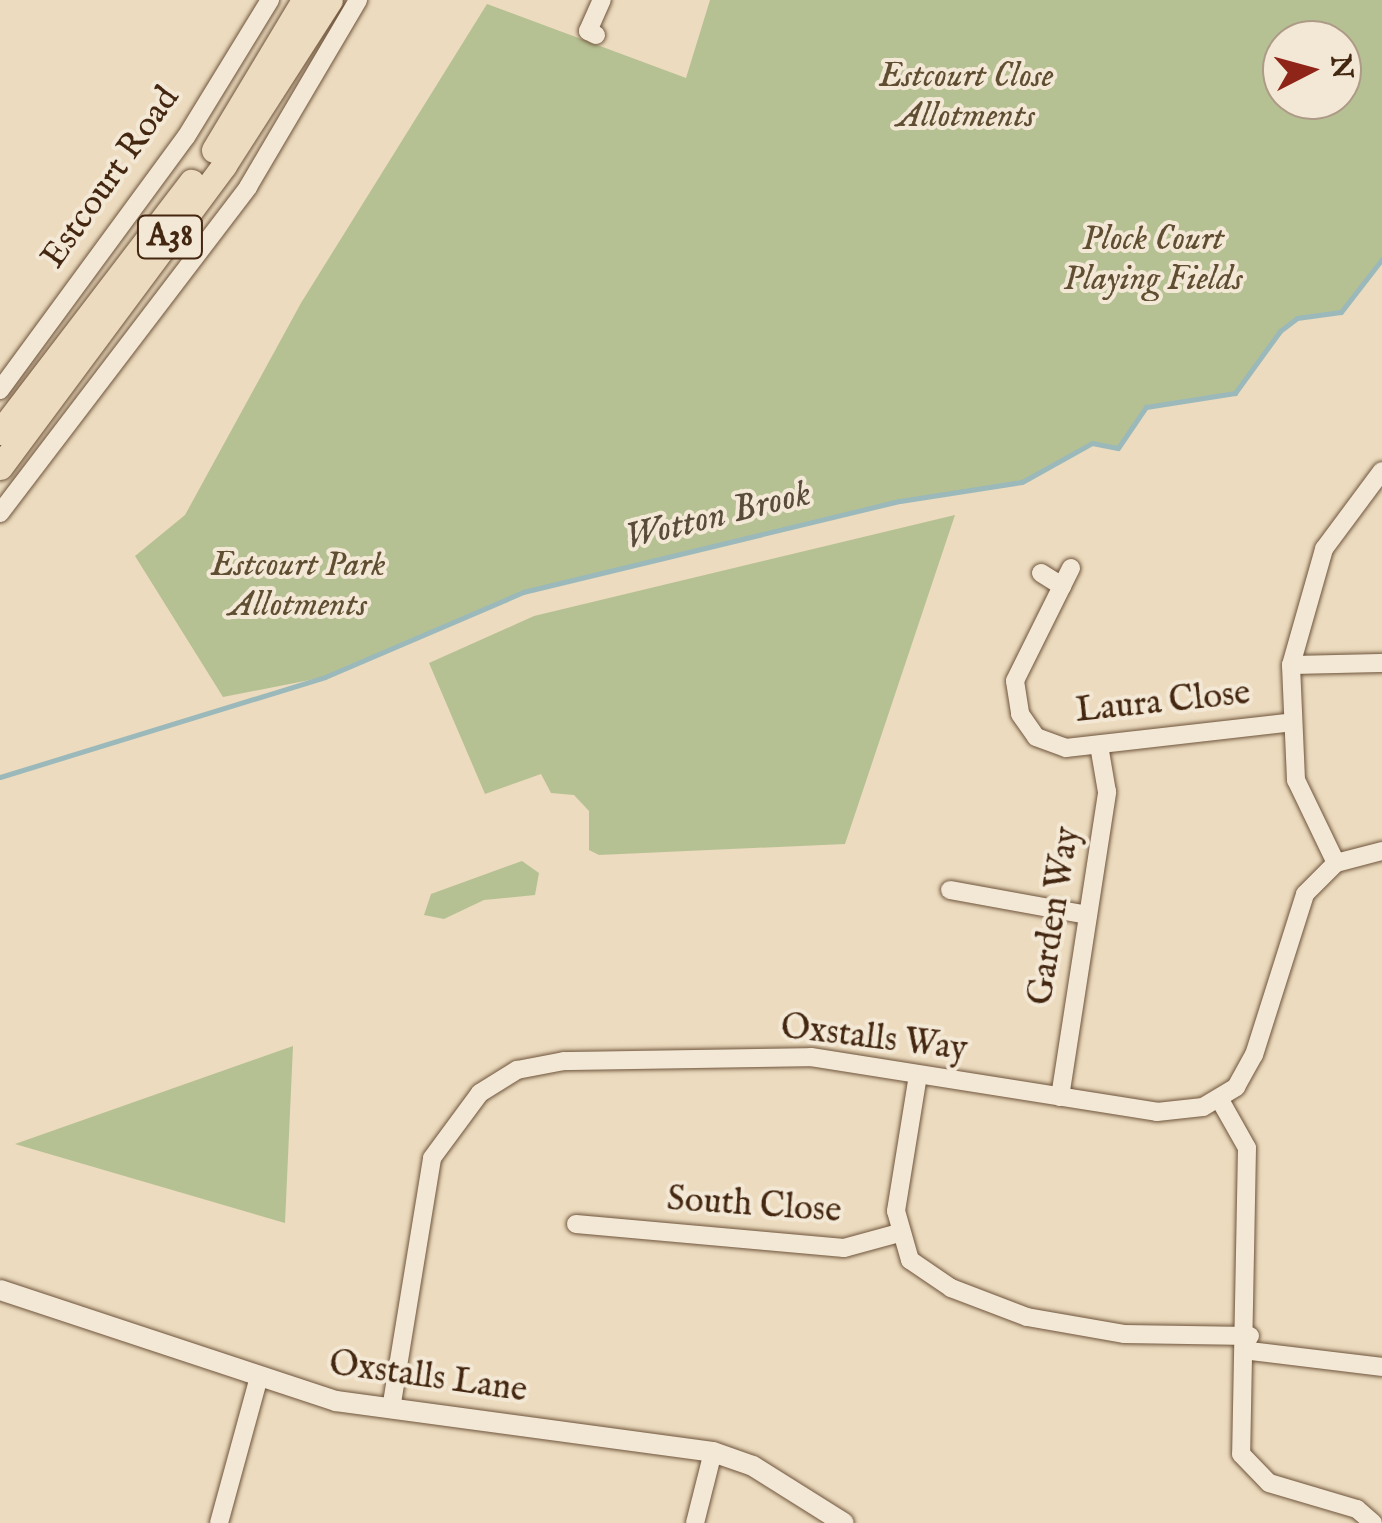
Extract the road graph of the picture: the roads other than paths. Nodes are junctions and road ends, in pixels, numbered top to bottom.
1 (270, 0) edge
2 (304, 0) edge
3 (330, 0) edge
4 (358, 0) edge
5 (602, 0) edge
6 (588, 32) dead end
7 (0, 390) edge
8 (0, 432) edge
9 (0, 467) edge
10 (1382, 471) edge
11 (0, 513) edge
12 (1071, 568) dead end
13 (1041, 573) dead end
14 (1062, 586) junction
15 (1382, 664) edge
16 (1291, 665) junction
17 (1287, 723) junction
18 (1099, 745) junction
19 (1382, 851) edge
20 (1336, 863) junction
21 (950, 890) dead end
22 (1088, 915) junction
23 (918, 1075) junction
24 (1060, 1097) junction
25 (1220, 1100) junction
26 (576, 1224) dead end
27 (899, 1233) junction
28 (0, 1290) edge
29 (1250, 1344) junction
30 (1382, 1367) edge
31 (258, 1380) junction
32 (390, 1409) junction
33 (713, 1452) junction
34 (219, 1523) edge
35 (695, 1523) edge
36 (844, 1523) edge
37 (1373, 1523) edge

1 - 7 street, Estcourt Road
2 - 8 main road, Estcourt Road / A38
3 - 9 main road, A38
4 - 11 street
5 - 6 street
10 - 16 street
12 - 14 street, Laura Close
13 - 14 street
14 - 18 street, Laura Close
15 - 16 street
16 - 17 street
17 - 18 street, Laura Close
17 - 20 street
18 - 22 street, Garden Way
19 - 20 street
20 - 25 street
21 - 22 street
22 - 24 street, Garden Way
23 - 24 street, Oxstalls Way
23 - 27 street
23 - 32 street, Oxstalls Way
24 - 25 street, Oxstalls Way
25 - 29 street
26 - 27 street, South Close
27 - 29 street
28 - 31 street, Oxstalls Lane
29 - 30 street
29 - 37 street
31 - 32 street, Oxstalls Lane
31 - 34 street
32 - 33 street, Oxstalls Lane
33 - 35 street
33 - 36 street, Oxstalls Lane

